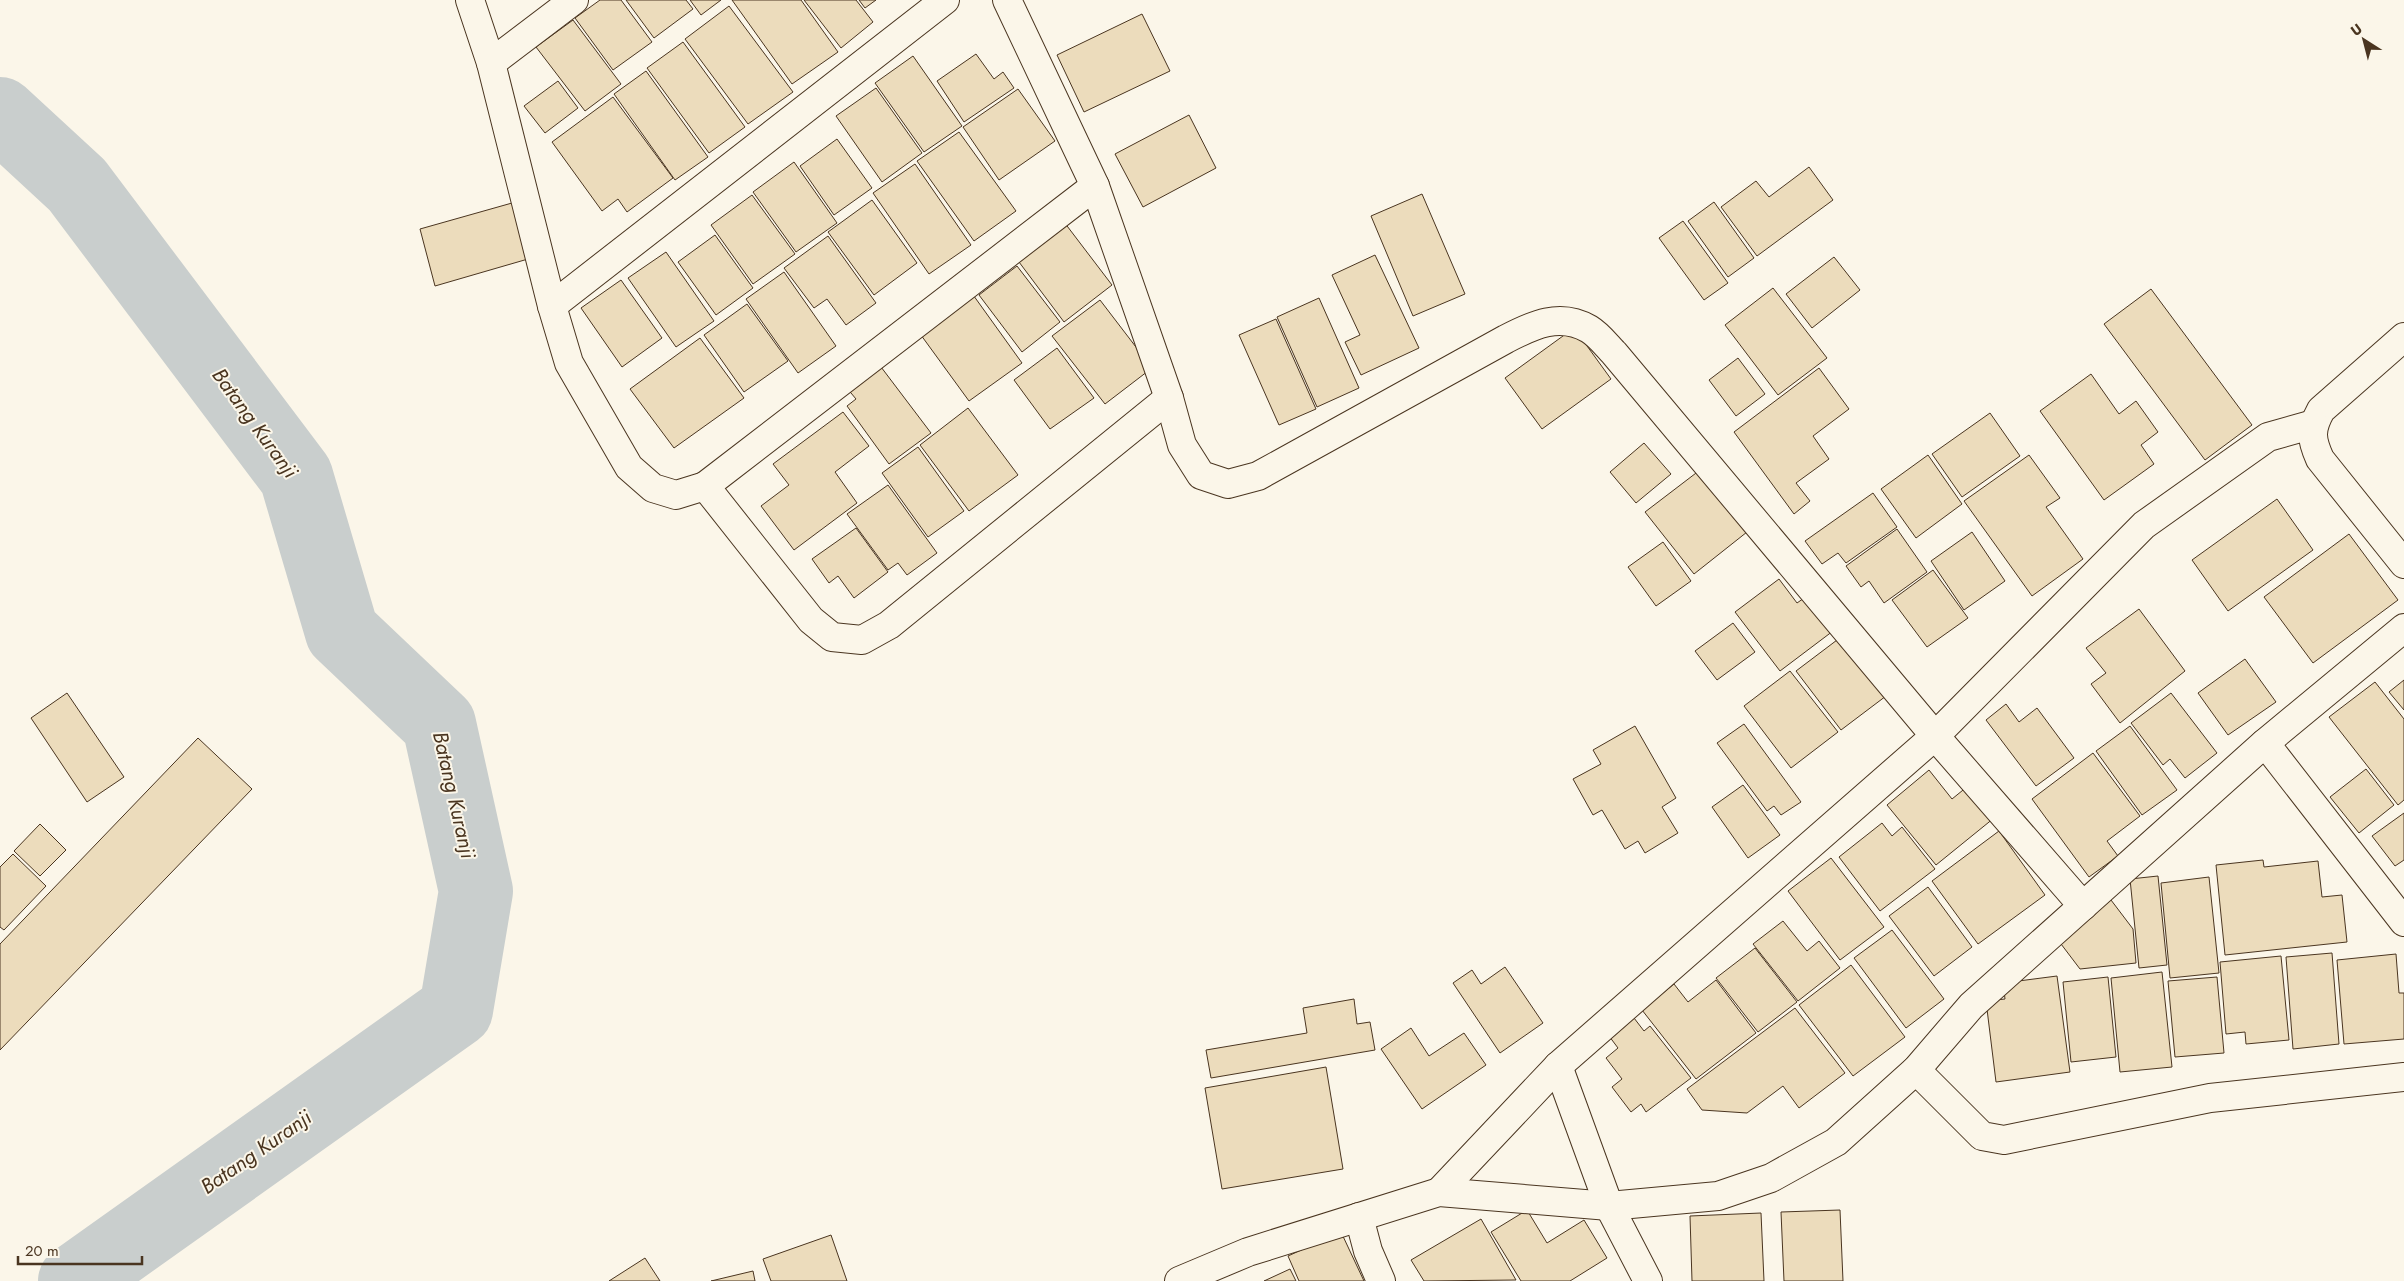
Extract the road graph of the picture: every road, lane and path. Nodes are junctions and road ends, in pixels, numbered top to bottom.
1 (470, 0) edge
2 (574, 0) edge
3 (945, 0) edge
4 (1007, 0) edge
5 (491, 63) junction
6 (1095, 186) junction
7 (552, 306) junction
8 (2404, 337) edge
9 (1169, 398) junction
10 (2314, 424) junction
11 (705, 486) junction
12 (2404, 564) edge
13 (2404, 628) edge
14 (1935, 736) junction
15 (2264, 743) junction
16 (2083, 906) junction
17 (2404, 922) edge
18 (1558, 1066) junction
19 (1916, 1070) junction
20 (2404, 1077) edge
21 (1439, 1192) junction
22 (1609, 1206) junction
23 (1359, 1217) junction
24 (1179, 1281) edge
25 (1380, 1281) edge
26 (1648, 1281) edge

1 - 5 street
2 - 5 street
3 - 7 street
4 - 6 street
5 - 7 street
6 - 9 street
6 - 11 street
7 - 11 street
8 - 10 street
9 - 11 street
9 - 14 street
10 - 12 street
10 - 14 street
13 - 15 street
14 - 16 street
14 - 18 street
15 - 16 street
15 - 17 street
16 - 19 street
18 - 21 street
18 - 22 street
19 - 20 street
19 - 22 street
21 - 22 street
21 - 23 street
22 - 26 street
23 - 24 street
23 - 25 street

